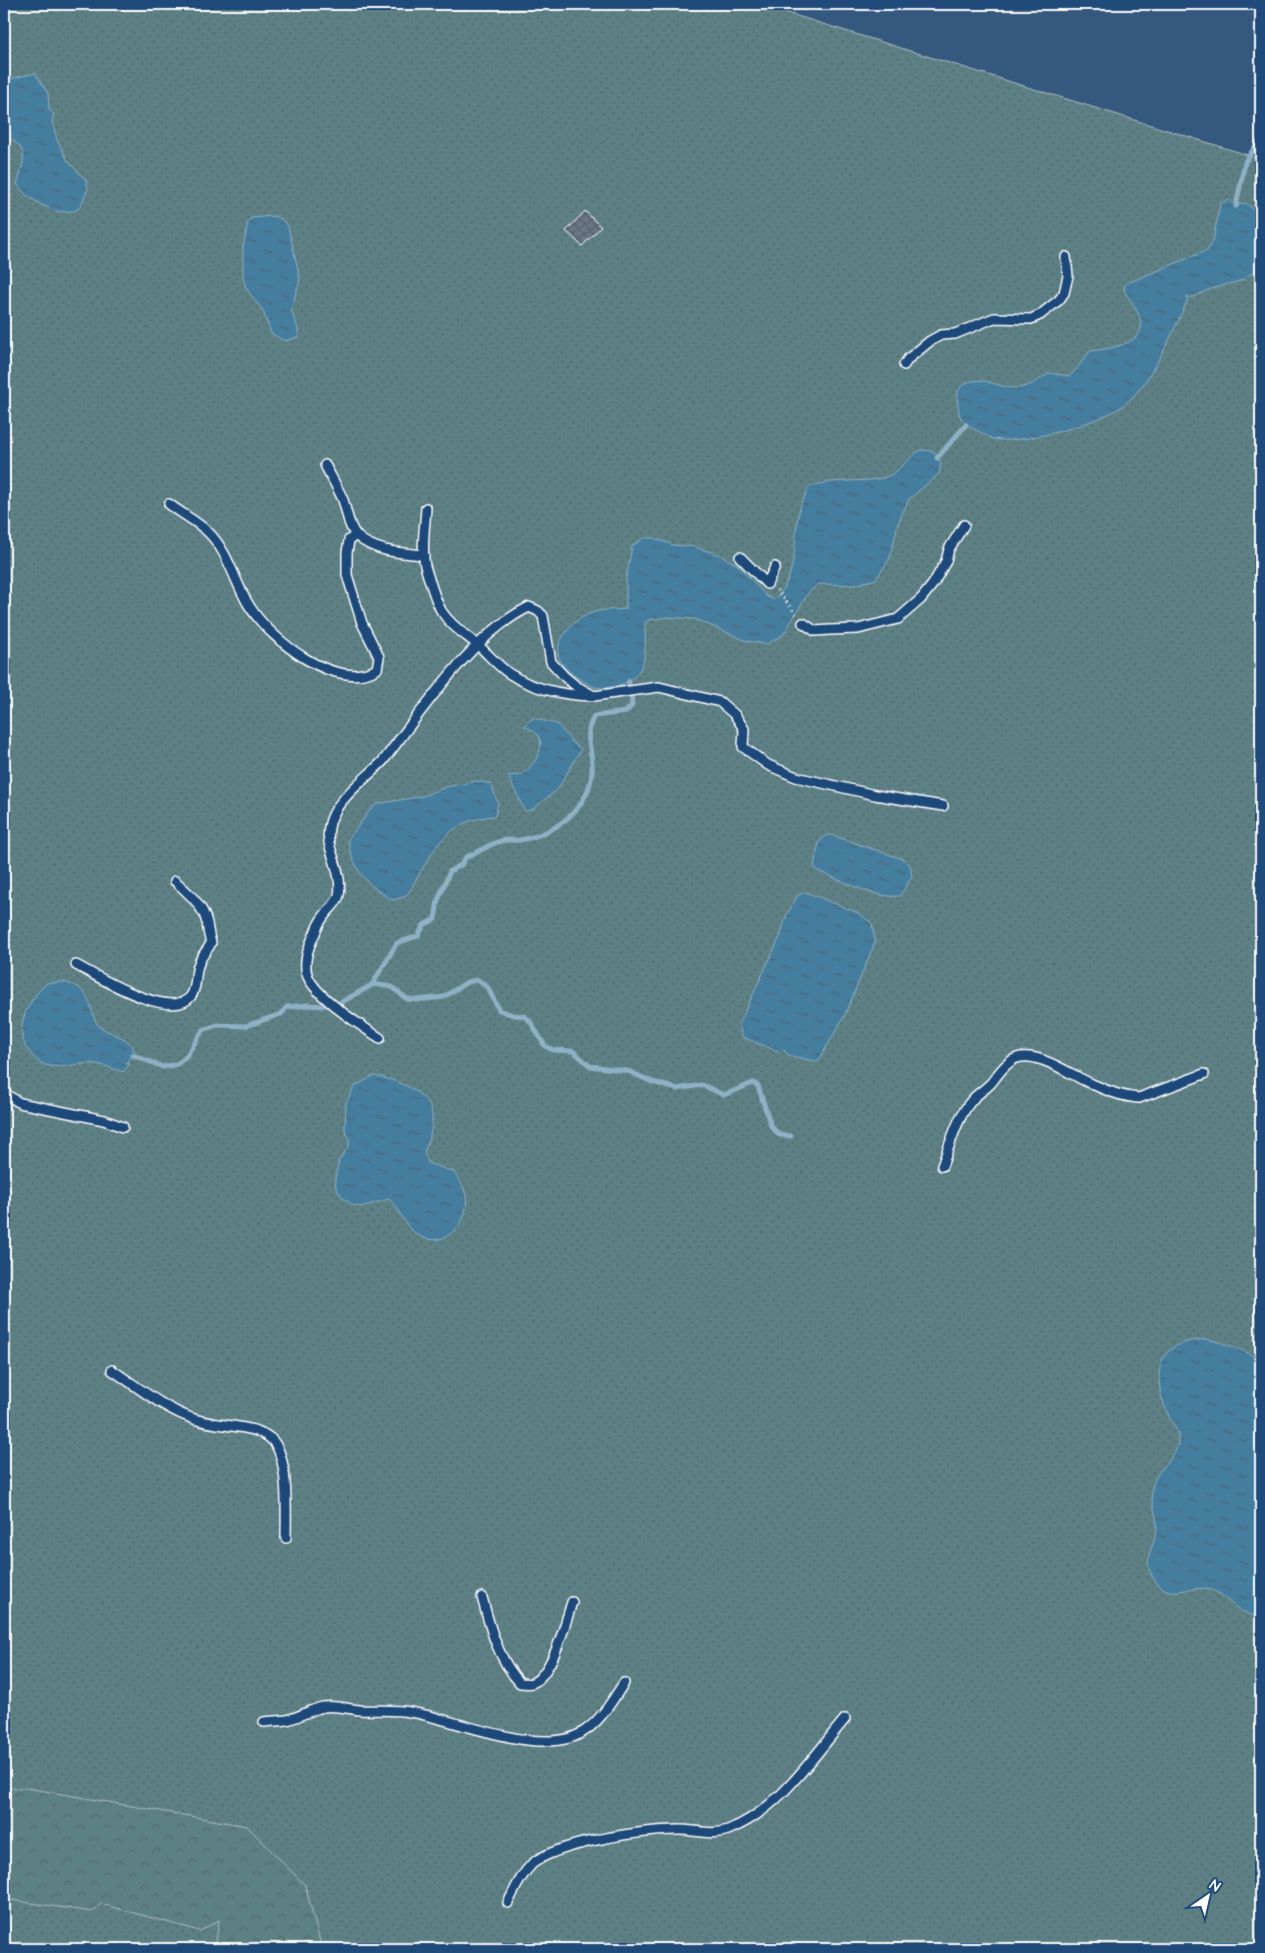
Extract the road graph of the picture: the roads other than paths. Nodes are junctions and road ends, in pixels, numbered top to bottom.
1 (1066, 257) dead end
2 (904, 365) dead end
3 (325, 466) dead end
4 (169, 504) dead end
5 (426, 508) dead end
6 (964, 525) dead end
7 (356, 535) junction
8 (424, 555) junction
9 (740, 556) dead end
10 (775, 567) dead end
11 (803, 623) road end
12 (477, 645) junction
13 (594, 696) junction
14 (943, 806) dead end
15 (175, 881) dead end
16 (76, 965) dead end
17 (380, 1038) dead end
18 (1204, 1074) dead end
19 (4, 1093) edge
20 (122, 1127) dead end
21 (942, 1166) dead end
22 (112, 1370) dead end
23 (286, 1538) dead end
24 (482, 1597) dead end
25 (572, 1602) dead end
26 (624, 1683) dead end
27 (845, 1719) dead end
28 (264, 1722) dead end
29 (508, 1903) dead end

1 - 2 lane
3 - 7 lane
4 - 7 lane
5 - 8 lane
6 - 11 lane
7 - 8 lane
8 - 12 lane
9 - 10 lane
12 - 13 lane
12 - 13 lane
12 - 17 lane
13 - 14 lane
15 - 16 lane
18 - 21 lane
19 - 20 lane
22 - 23 lane
24 - 25 lane
26 - 28 lane
27 - 29 lane

